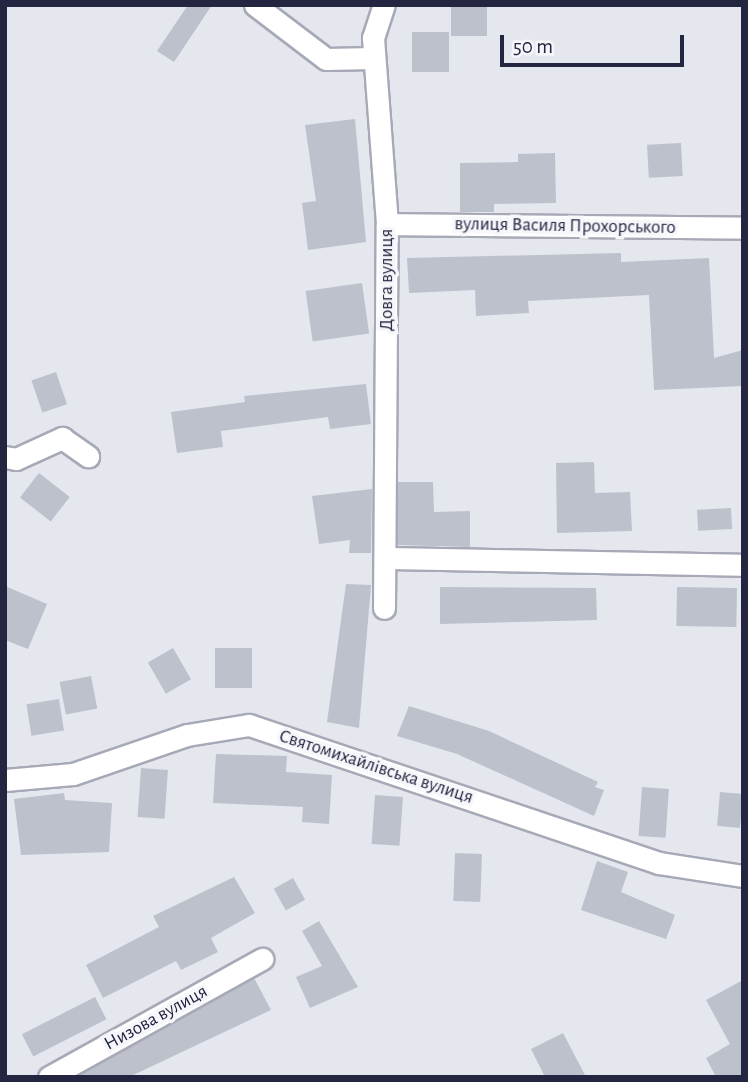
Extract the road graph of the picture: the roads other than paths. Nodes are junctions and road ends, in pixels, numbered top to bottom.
1 (254, 5) edge
2 (384, 5) edge
3 (373, 58) junction
4 (387, 224) junction
5 (743, 228) edge
6 (88, 456) dead end
7 (5, 457) edge
8 (387, 558) junction
9 (743, 565) edge
10 (384, 608) dead end
11 (5, 780) edge
12 (743, 876) edge
13 (262, 959) dead end
14 (49, 1077) edge

1 - 3 street
2 - 3 street, Довга вулиця
3 - 4 street, Довга вулиця
4 - 5 street, вулиця Василя Прохорського
4 - 8 street, Довга вулиця
6 - 7 street
8 - 9 street
8 - 10 street, Довга вулиця
11 - 12 street, Святомихайлівська вулиця
13 - 14 street, Низова вулиця

